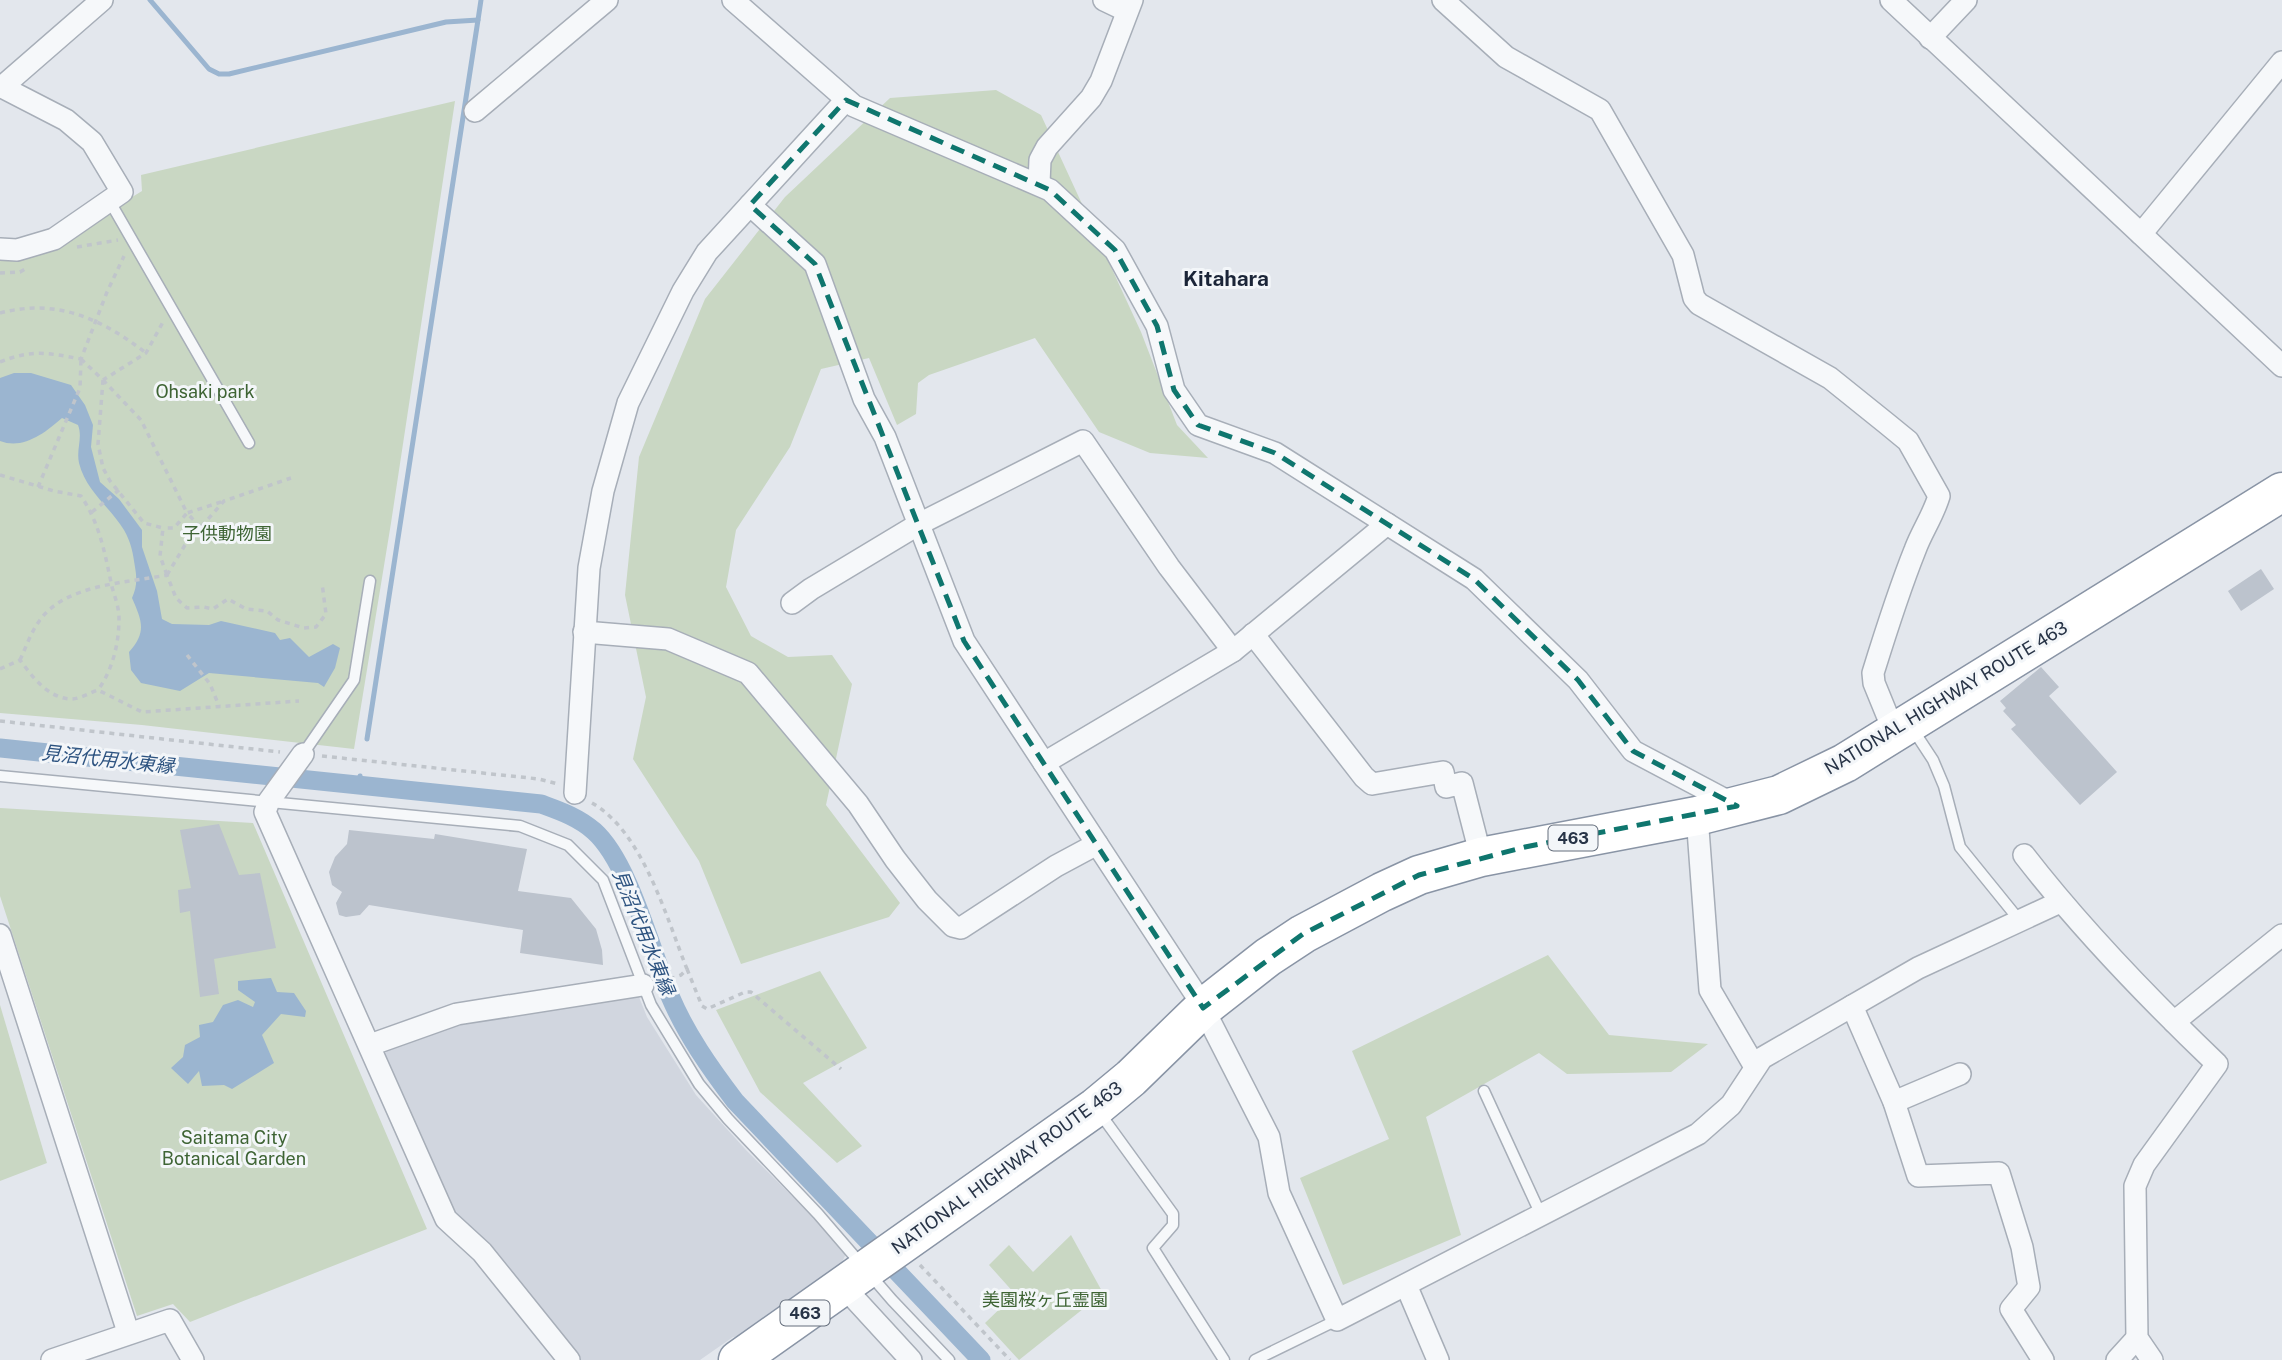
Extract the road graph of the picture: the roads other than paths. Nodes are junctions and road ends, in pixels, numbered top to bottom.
1 (102, 0) edge
2 (607, 0) edge
3 (733, 0) edge
4 (1104, 0) edge
5 (1443, 0) edge
6 (1891, 0) edge
7 (1966, 0) edge
8 (1129, 5) edge
9 (1930, 38) junction
10 (2282, 62) edge
11 (1, 87) edge
12 (846, 100) junction
13 (475, 111) dead end
14 (1039, 183) junction
15 (109, 200) junction
16 (750, 205) junction
17 (2141, 234) junction
18 (0, 249) edge
19 (2282, 366) edge
20 (249, 443) dead end
21 (2279, 498) edge
22 (919, 524) junction
23 (1387, 524) junction
24 (370, 581) dead end
25 (792, 603) dead end
26 (584, 632) junction
27 (1253, 634) junction
28 (1233, 651) junction
29 (1902, 727) junction
30 (303, 754) joint
31 (1044, 763) junction
32 (0, 776) edge
33 (575, 793) road end
34 (269, 801) junction
35 (1737, 806) junction
36 (1697, 816) junction
37 (1097, 844) junction
38 (2024, 855) dead end
39 (1481, 857) junction
40 (2060, 902) junction
41 (2020, 921) junction
42 (0, 935) edge
43 (2282, 935) edge
44 (647, 985) junction
45 (1852, 1006) junction
46 (1203, 1008) junction
47 (2174, 1022) junction
48 (370, 1045) junction
49 (1755, 1067) junction
50 (1960, 1074) dead end
51 (1484, 1091) dead end
52 (1894, 1102) junction
53 (1096, 1107) junction
54 (1541, 1215) junction
55 (880, 1266) junction
56 (1406, 1285) junction
57 (892, 1300) junction
58 (871, 1317) junction
59 (1337, 1320) junction
60 (128, 1332) junction
61 (2137, 1338) junction
62 (52, 1360) edge
63 (193, 1360) edge
64 (569, 1360) edge
65 (738, 1360) edge
66 (911, 1360) edge
67 (949, 1360) edge
68 (1224, 1360) edge
69 (1255, 1360) edge
70 (1438, 1360) edge
71 (2043, 1360) edge
72 (2117, 1360) edge
73 (2152, 1360) edge

1 - 11 street
2 - 13 street
3 - 12 street
4 - 8 street
5 - 29 street
6 - 9 street
7 - 9 street
8 - 14 street
9 - 17 street
10 - 17 street
11 - 15 street
12 - 14 street
12 - 16 street
14 - 23 street
15 - 18 street
15 - 20 lane
16 - 22 street
16 - 26 street
17 - 19 street
21 - 29 highway, NATIONAL HIGHWAY ROUTE 463 / 463
22 - 25 street
22 - 28 street
22 - 31 street
23 - 27 street
23 - 35 street
24 - 30 lane
26 - 33 street
26 - 37 street
27 - 28 street
27 - 39 street
28 - 31 street
29 - 35 highway, NATIONAL HIGHWAY ROUTE 463 / 463
29 - 41 lane
30 - 34 street
31 - 37 street
32 - 34 lane
34 - 44 lane
34 - 48 street
35 - 36 highway, NATIONAL HIGHWAY ROUTE 463 / 463
36 - 39 highway, NATIONAL HIGHWAY ROUTE 463 / 463
36 - 49 street
37 - 46 street
38 - 40 street
39 - 46 highway, NATIONAL HIGHWAY ROUTE 463 / 463
40 - 41 street
40 - 47 street
41 - 45 street
42 - 60 street
43 - 47 street
44 - 48 street
44 - 55 lane
45 - 49 street
45 - 52 street
46 - 53 highway, NATIONAL HIGHWAY ROUTE 463 / 463
46 - 59 street
47 - 61 street
48 - 64 street
49 - 54 street
50 - 52 street
51 - 54 lane
52 - 71 street
53 - 55 highway, NATIONAL HIGHWAY ROUTE 463 / 463
53 - 68 lane
54 - 56 street
55 - 57 lane
55 - 58 street
55 - 65 highway, NATIONAL HIGHWAY ROUTE 463 / 463
56 - 59 street
56 - 70 street
57 - 58 lane
57 - 67 lane
58 - 66 street
59 - 69 lane
60 - 62 street
60 - 63 street
61 - 72 street
61 - 73 street

